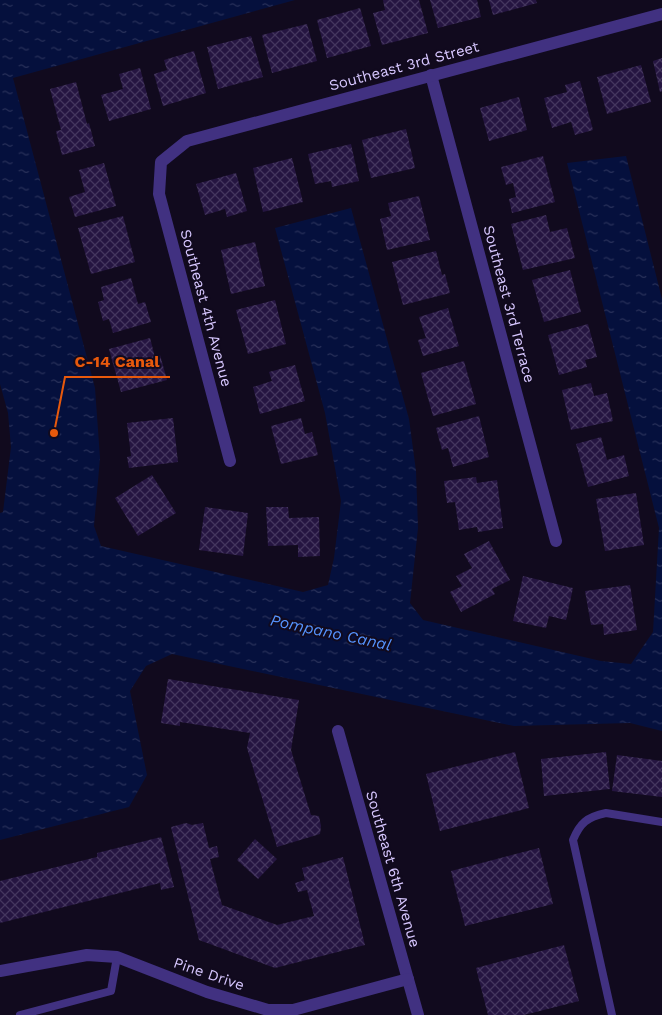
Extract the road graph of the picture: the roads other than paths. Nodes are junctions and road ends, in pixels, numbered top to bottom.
1 (662, 14) edge
2 (431, 75) junction
3 (161, 162) joint
4 (230, 461) dead end
5 (556, 541) dead end
6 (338, 731) dead end
7 (662, 822) edge
8 (117, 957) junction
9 (0, 971) edge
10 (408, 979) junction
11 (268, 1013) edge
12 (20, 1015) edge
13 (418, 1015) edge
14 (612, 1015) edge

1 - 2 street, Southeast 3rd Street
2 - 3 street, Southeast 3rd Street
2 - 5 street, Southeast 3rd Terrace
3 - 4 street, Southeast 4th Avenue
6 - 10 street, Southeast 6th Avenue
7 - 14 lane
8 - 9 street, Pine Drive
8 - 11 street, Pine Drive
8 - 12 lane
10 - 11 street, Pine Drive
10 - 13 street, Southeast 6th Avenue

